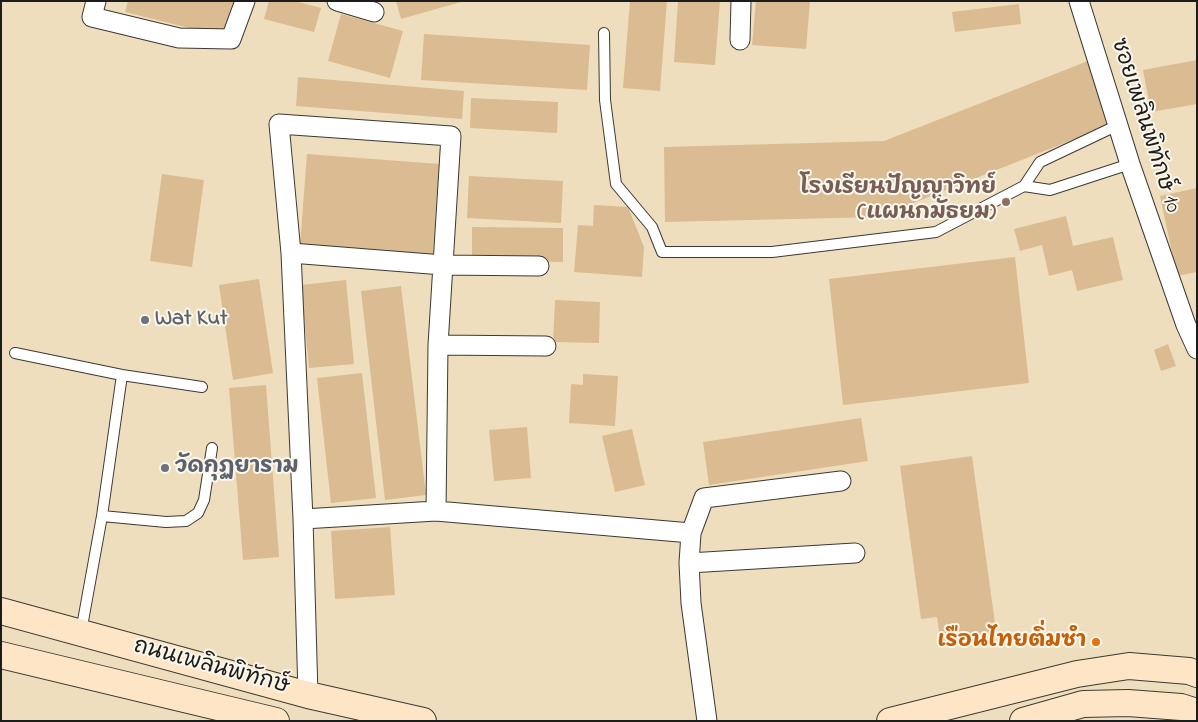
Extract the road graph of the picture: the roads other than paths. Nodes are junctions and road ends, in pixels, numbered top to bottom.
1 (96, 1) edge
2 (245, 1) edge
3 (337, 1) edge
4 (740, 1) edge
5 (1079, 1) edge
6 (374, 12) dead end
7 (604, 33) dead end
8 (740, 40) dead end
9 (1118, 125) junction
10 (1130, 164) junction
11 (1024, 186) junction
12 (291, 253) junction
13 (442, 265) junction
14 (539, 266) dead end
15 (438, 344) junction
16 (546, 346) dead end
17 (1197, 349) edge
18 (15, 354) dead end
19 (122, 376) junction
20 (202, 387) dead end
21 (212, 448) dead end
22 (841, 481) dead end
23 (436, 511) junction
24 (102, 516) junction
25 (303, 518) junction
26 (692, 533) junction
27 (855, 553) dead end
28 (689, 564) junction
29 (1, 611) edge
30 (81, 633) junction
31 (1, 655) edge
32 (1197, 674) edge
33 (308, 694) junction
34 (1197, 712) edge
35 (276, 721) edge
36 (422, 721) edge
37 (707, 721) edge
38 (890, 721) edge
39 (1023, 721) edge

1 - 2 street
3 - 6 street
4 - 8 street
5 - 9 street, ซอยเพลินพิทักษ์ 10
7 - 11 lane
9 - 10 street, ซอยเพลินพิทักษ์ 10
9 - 11 lane
10 - 11 lane
10 - 17 street, ซอยเพลินพิทักษ์ 10
12 - 13 street
12 - 13 street
12 - 25 street
13 - 14 street
13 - 15 street
15 - 16 street
15 - 23 street
18 - 19 lane
19 - 20 lane
19 - 24 lane
21 - 24 lane
22 - 26 street
23 - 25 street
23 - 26 street
24 - 30 lane
25 - 33 street
26 - 28 street
27 - 28 street
28 - 37 street
29 - 30 main road, ถนนเพลินพิทักษ์
30 - 33 main road, ถนนเพลินพิทักษ์
31 - 35 main road, ถนนเพลินพิทักษ์
32 - 38 main road
33 - 36 main road, ถนนเพลินพิทักษ์
34 - 39 main road

